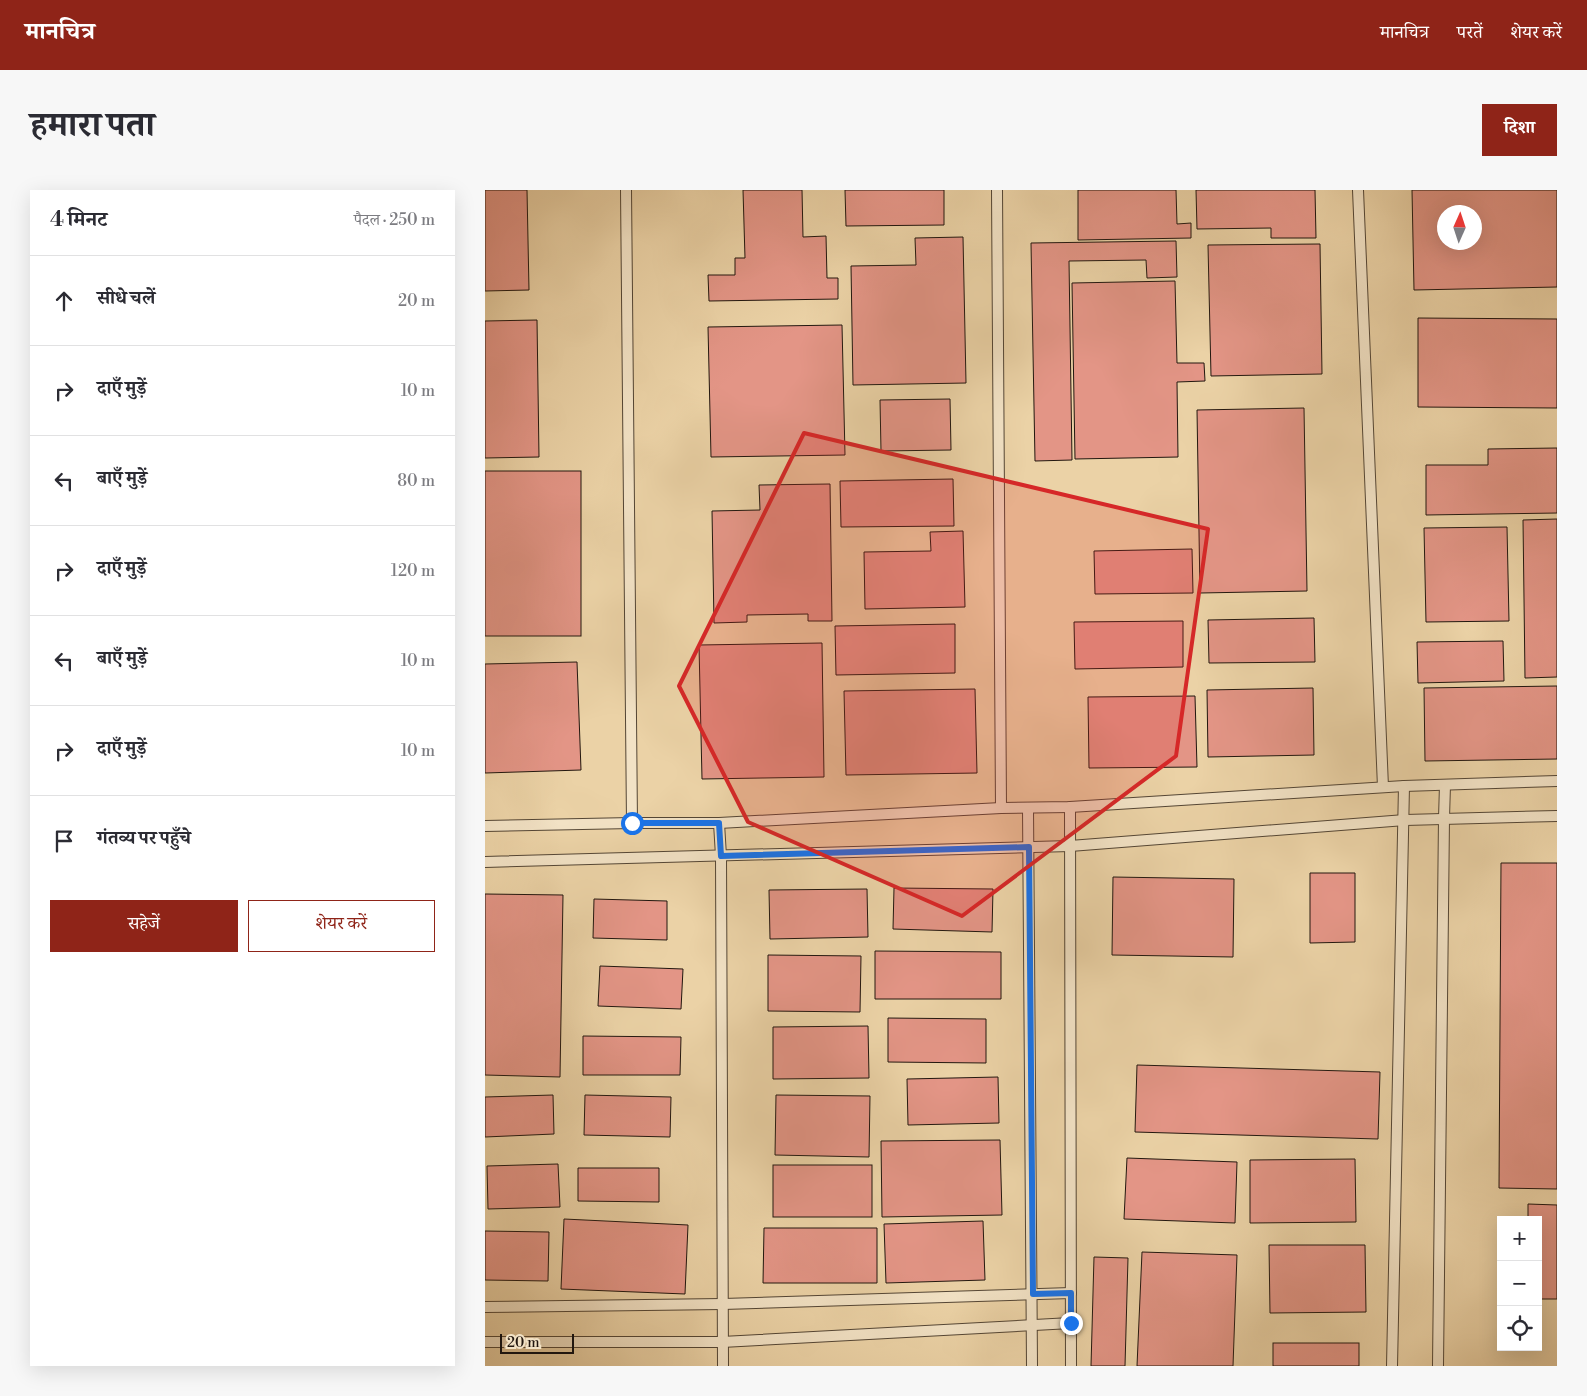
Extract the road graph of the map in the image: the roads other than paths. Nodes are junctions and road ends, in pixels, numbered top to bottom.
1 (626, 190) edge
2 (997, 190) edge
3 (1357, 190) edge
4 (1557, 781) edge
5 (1445, 785) junction
6 (1404, 786) junction
7 (1383, 787) junction
8 (1070, 807) junction
9 (1001, 808) junction
10 (1028, 808) junction
11 (1557, 816) edge
12 (1444, 818) junction
13 (1405, 820) junction
14 (632, 823) junction
15 (719, 823) junction
16 (485, 826) edge
17 (1070, 846) junction
18 (1029, 847) junction
19 (721, 856) junction
20 (485, 862) edge
21 (1071, 1293) junction
22 (1033, 1294) junction
23 (723, 1304) junction
24 (485, 1307) edge
25 (1071, 1323) junction
26 (1033, 1325) junction
27 (485, 1342) edge
28 (723, 1342) junction
29 (723, 1366) edge
30 (1033, 1366) edge
31 (1071, 1366) edge
32 (1392, 1366) edge
33 (1438, 1366) edge

1 - 14 lane
2 - 9 lane
3 - 7 lane
4 - 5 lane
5 - 6 lane
5 - 12 lane
6 - 7 lane
6 - 13 lane
7 - 8 lane
8 - 10 lane
8 - 17 lane
9 - 10 lane
9 - 15 lane
10 - 18 lane
11 - 12 lane
12 - 13 lane
12 - 33 lane
13 - 17 lane
13 - 32 lane
14 - 15 lane
14 - 16 lane
15 - 19 lane
17 - 18 lane
17 - 21 lane
18 - 19 lane
18 - 22 lane
19 - 20 lane
19 - 23 lane
21 - 22 lane
21 - 25 lane
22 - 23 lane
22 - 26 lane
23 - 24 lane
23 - 28 lane
25 - 26 lane
25 - 31 lane
26 - 28 lane
26 - 30 lane
27 - 28 lane
28 - 29 lane

